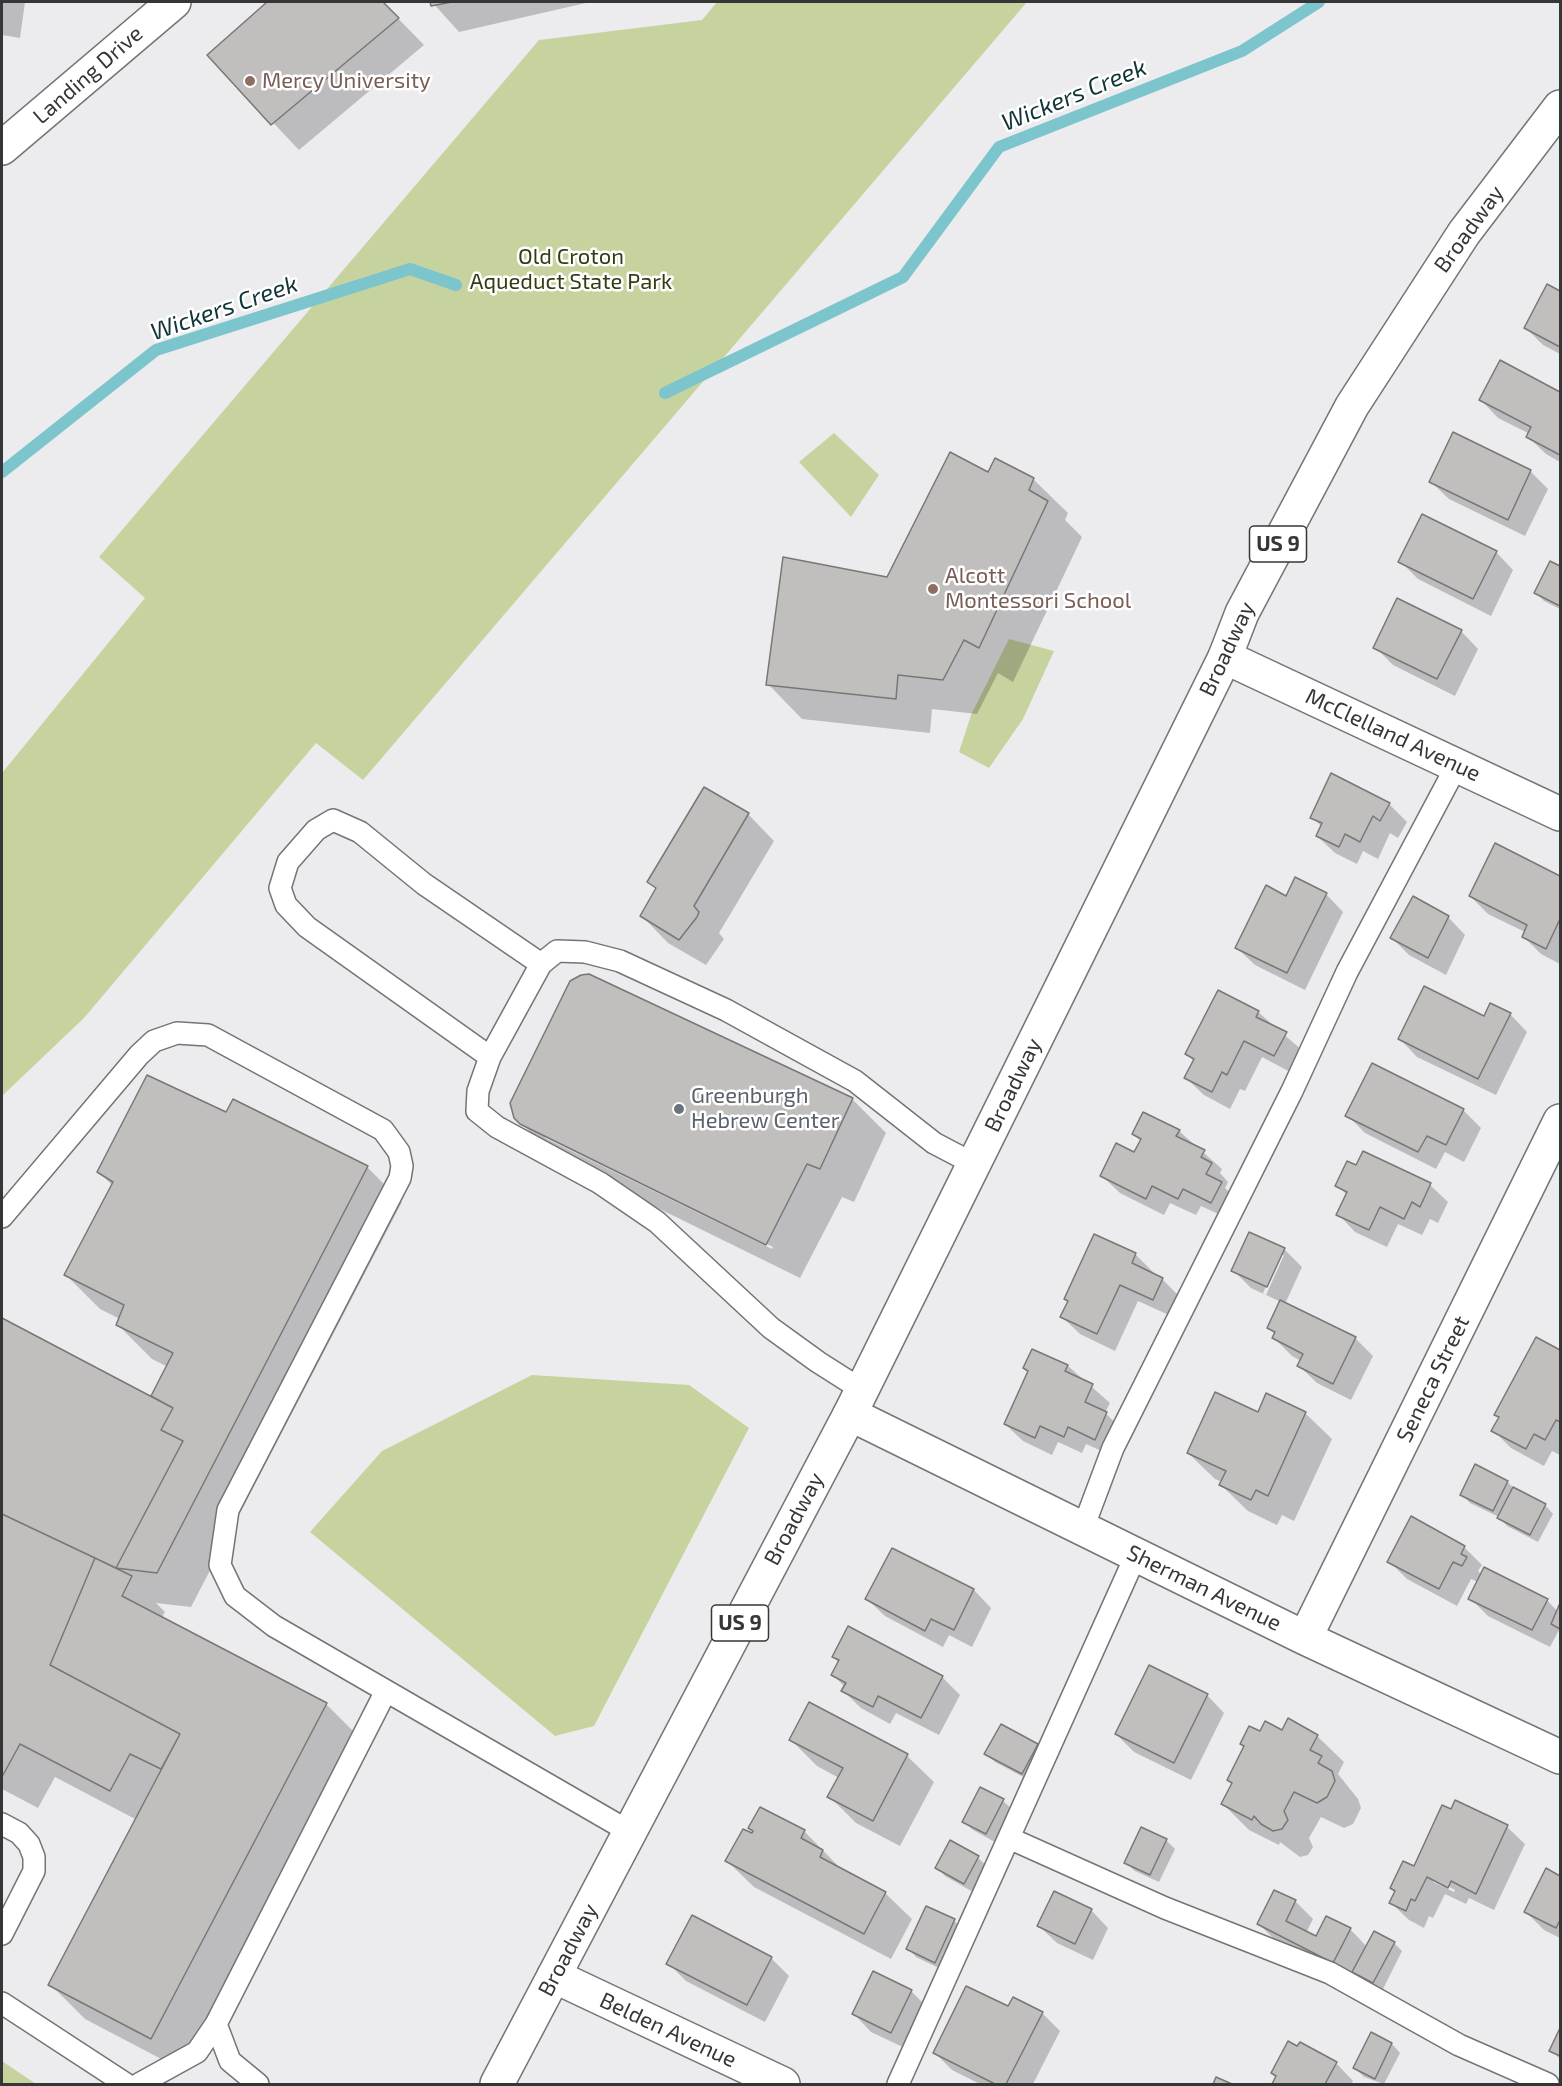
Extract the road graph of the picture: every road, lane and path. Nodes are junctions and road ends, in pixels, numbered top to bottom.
1 (174, 2) edge
2 (1560, 107) edge
3 (2, 148) edge
4 (1225, 657) junction
5 (1457, 765) junction
6 (1560, 814) edge
7 (541, 964) junction
8 (490, 1057) junction
9 (1560, 1121) edge
10 (974, 1164) junction
11 (2, 1217) edge
12 (856, 1402) junction
13 (1083, 1528) junction
14 (1137, 1555) junction
15 (1305, 1638) junction
16 (386, 1691) junction
17 (1560, 1757) edge
18 (2, 1824) edge
19 (630, 1832) junction
20 (1009, 1838) junction
21 (2, 1934) edge
22 (554, 1976) junction
23 (2, 2003) edge
24 (216, 2024) junction
25 (257, 2084) edge
26 (126, 2085) edge
27 (139, 2085) edge
28 (497, 2085) edge
29 (783, 2085) edge
30 (898, 2085) edge
31 (1548, 2085) edge

1 - 3 street, Landing Drive
2 - 4 street, Broadway / US 9
4 - 5 street, McClelland Avenue
4 - 10 street, Broadway / US 9
5 - 6 street, McClelland Avenue
5 - 13 lane
7 - 8 lane
7 - 8 lane
7 - 10 lane
8 - 12 lane
9 - 15 street, Seneca Street
10 - 12 street, Broadway / US 9
11 - 16 lane
12 - 13 street, Sherman Avenue
12 - 19 street, Broadway / US 9
13 - 14 street, Sherman Avenue
14 - 15 street, Sherman Avenue
14 - 20 lane
15 - 17 street, Sherman Avenue
16 - 19 lane
16 - 24 lane
18 - 21 lane
19 - 22 street, Broadway / US 9
20 - 30 lane
20 - 31 lane
22 - 28 street, Broadway / US 9
22 - 29 street, Belden Avenue
23 - 26 lane
24 - 25 lane
24 - 27 lane

